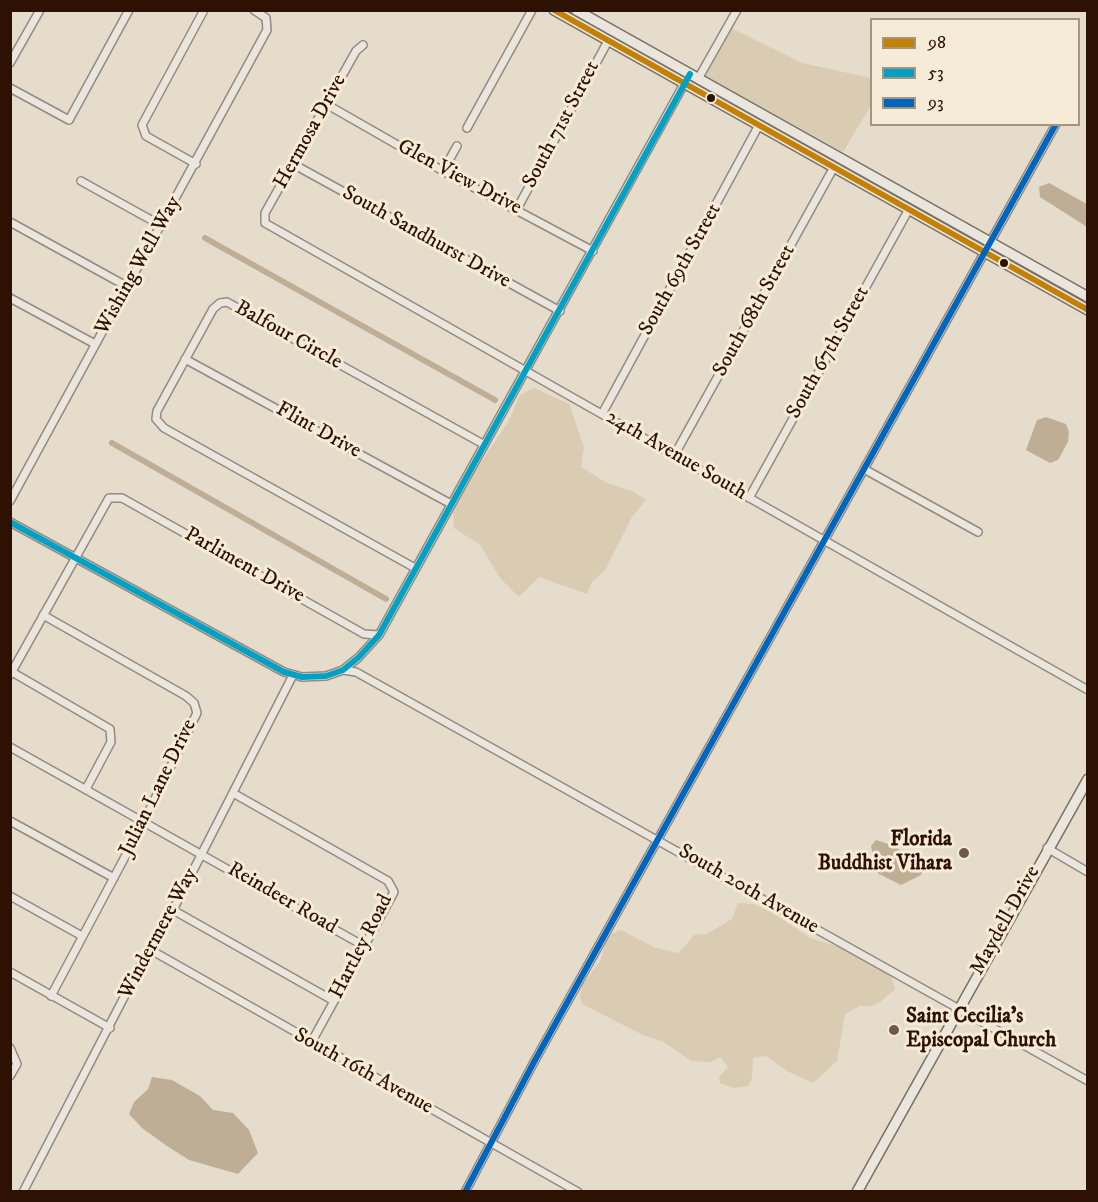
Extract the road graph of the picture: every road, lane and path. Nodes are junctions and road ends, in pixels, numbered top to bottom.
1 (40, 10) edge
2 (129, 10) edge
3 (204, 10) edge
4 (254, 10) edge
5 (532, 10) edge
6 (554, 10) edge
7 (576, 10) edge
8 (737, 10) edge
9 (608, 41) junction
10 (363, 45) dead end
11 (10, 63) edge
12 (694, 77) junction
13 (689, 86) junction
14 (10, 88) edge
15 (326, 104) junction
16 (759, 125) junction
17 (1055, 126) edge
18 (466, 128) dead end
19 (457, 146) dead end
20 (196, 164) junction
21 (293, 164) junction
22 (834, 167) junction
23 (443, 171) junction
24 (81, 181) dead end
25 (517, 209) junction
26 (909, 209) junction
27 (10, 222) edge
28 (265, 223) joint
29 (162, 226) junction
30 (987, 247) junction
31 (593, 251) junction
32 (128, 287) junction
33 (1047, 287) junction
34 (1088, 297) edge
35 (10, 298) edge
36 (1088, 302) edge
37 (1088, 310) edge
38 (560, 311) junction
39 (95, 344) junction
40 (185, 359) junction
41 (526, 372) junction
42 (602, 414) junction
43 (483, 444) junction
44 (675, 454) junction
45 (864, 469) junction
46 (749, 498) junction
47 (10, 501) edge
48 (451, 504) junction
49 (10, 522) edge
50 (978, 531) dead end
51 (823, 542) junction
52 (75, 557) junction
53 (415, 568) junction
54 (43, 615) junction
55 (379, 635) junction
56 (343, 670) junction
57 (11, 673) edge
58 (293, 675) junction
59 (1088, 690) edge
60 (10, 747) edge
61 (1088, 778) edge
62 (86, 789) junction
63 (233, 793) junction
64 (10, 821) edge
65 (144, 821) junction
66 (660, 839) junction
67 (1047, 848) junction
68 (202, 854) junction
69 (1088, 872) edge
70 (114, 878) junction
71 (10, 896) edge
72 (173, 910) junction
73 (82, 936) junction
74 (364, 946) junction
75 (149, 949) junction
76 (10, 972) edge
77 (51, 996) junction
78 (334, 1001) junction
79 (957, 1009) junction
80 (110, 1028) junction
81 (311, 1043) junction
82 (12, 1048) edge
83 (10, 1076) edge
84 (1088, 1081) edge
85 (492, 1144) junction
86 (23, 1191) edge
87 (465, 1191) edge
88 (579, 1191) edge
89 (857, 1191) edge

1 - 11 street
2 - 14 street
3 - 20 street
4 - 20 street, Wishing Well Way
5 - 18 street
6 - 9 main road
7 - 12 main road
8 - 12 street
9 - 13 main road
9 - 25 street, South 71st Street
10 - 15 street, Hermosa Drive
12 - 13 main road
12 - 30 main road
13 - 16 main road
13 - 31 street
15 - 21 street, Hermosa Drive
15 - 23 street, Glen View Drive
16 - 22 main road
16 - 42 street, South 69th Street
17 - 30 street
19 - 23 street
20 - 29 street, Wishing Well Way
21 - 28 street, Hermosa Drive
21 - 38 street, South Sandhurst Drive
22 - 26 main road
22 - 44 street, South 68th Street
23 - 25 street, Glen View Drive
24 - 29 street
25 - 31 street, Glen View Drive
26 - 30 main road
26 - 46 street, South 67th Street
27 - 32 street
28 - 41 street, 24th Avenue South
29 - 32 street, Wishing Well Way
30 - 33 main road
30 - 34 main road
30 - 45 street
31 - 38 street
32 - 39 street, Wishing Well Way
33 - 36 main road
33 - 37 main road
35 - 39 street
38 - 41 street
39 - 47 street, Wishing Well Way
40 - 43 street, Balfour Circle
40 - 48 street, Flint Drive
40 - 53 street, Balfour Circle
41 - 42 street, 24th Avenue South
41 - 43 street
42 - 44 street, 24th Avenue South
43 - 48 street
44 - 46 street, 24th Avenue South
45 - 50 street
45 - 51 street
46 - 51 street, 24th Avenue South
48 - 53 street
49 - 52 street
51 - 59 street, 24th Avenue South
51 - 66 street
52 - 54 street
52 - 55 street, Parliment Drive
52 - 58 street
53 - 55 street
54 - 57 street
54 - 65 street, Julian Lane Drive
55 - 56 street
56 - 58 street
56 - 66 street, South 20th Avenue
57 - 62 street
58 - 63 street, Windermere Way
60 - 62 street, Reindeer Road
61 - 67 main road, Maydell Drive
62 - 65 street, Reindeer Road
63 - 68 street, Windermere Way
63 - 74 street, Hartley Road
64 - 70 street
65 - 68 street, Reindeer Road
65 - 70 street, Julian Lane Drive
66 - 79 street, South 20th Avenue
66 - 85 street
67 - 69 street
67 - 79 main road, Maydell Drive
68 - 72 street, Windermere Way
68 - 74 street, Reindeer Road
70 - 73 street, Julian Lane Drive
71 - 73 street
72 - 75 street, Windermere Way
72 - 78 street
73 - 77 street, Julian Lane Drive
74 - 78 street, Hartley Road
75 - 80 street, Windermere Way
75 - 81 street, South 16th Avenue
76 - 77 street
77 - 80 street
78 - 81 street, Hartley Road
79 - 84 street, South 20th Avenue
79 - 89 main road, Maydell Drive
80 - 86 street, Windermere Way
81 - 85 street, South 16th Avenue
82 - 83 street
85 - 87 street
85 - 88 street, South 16th Avenue

